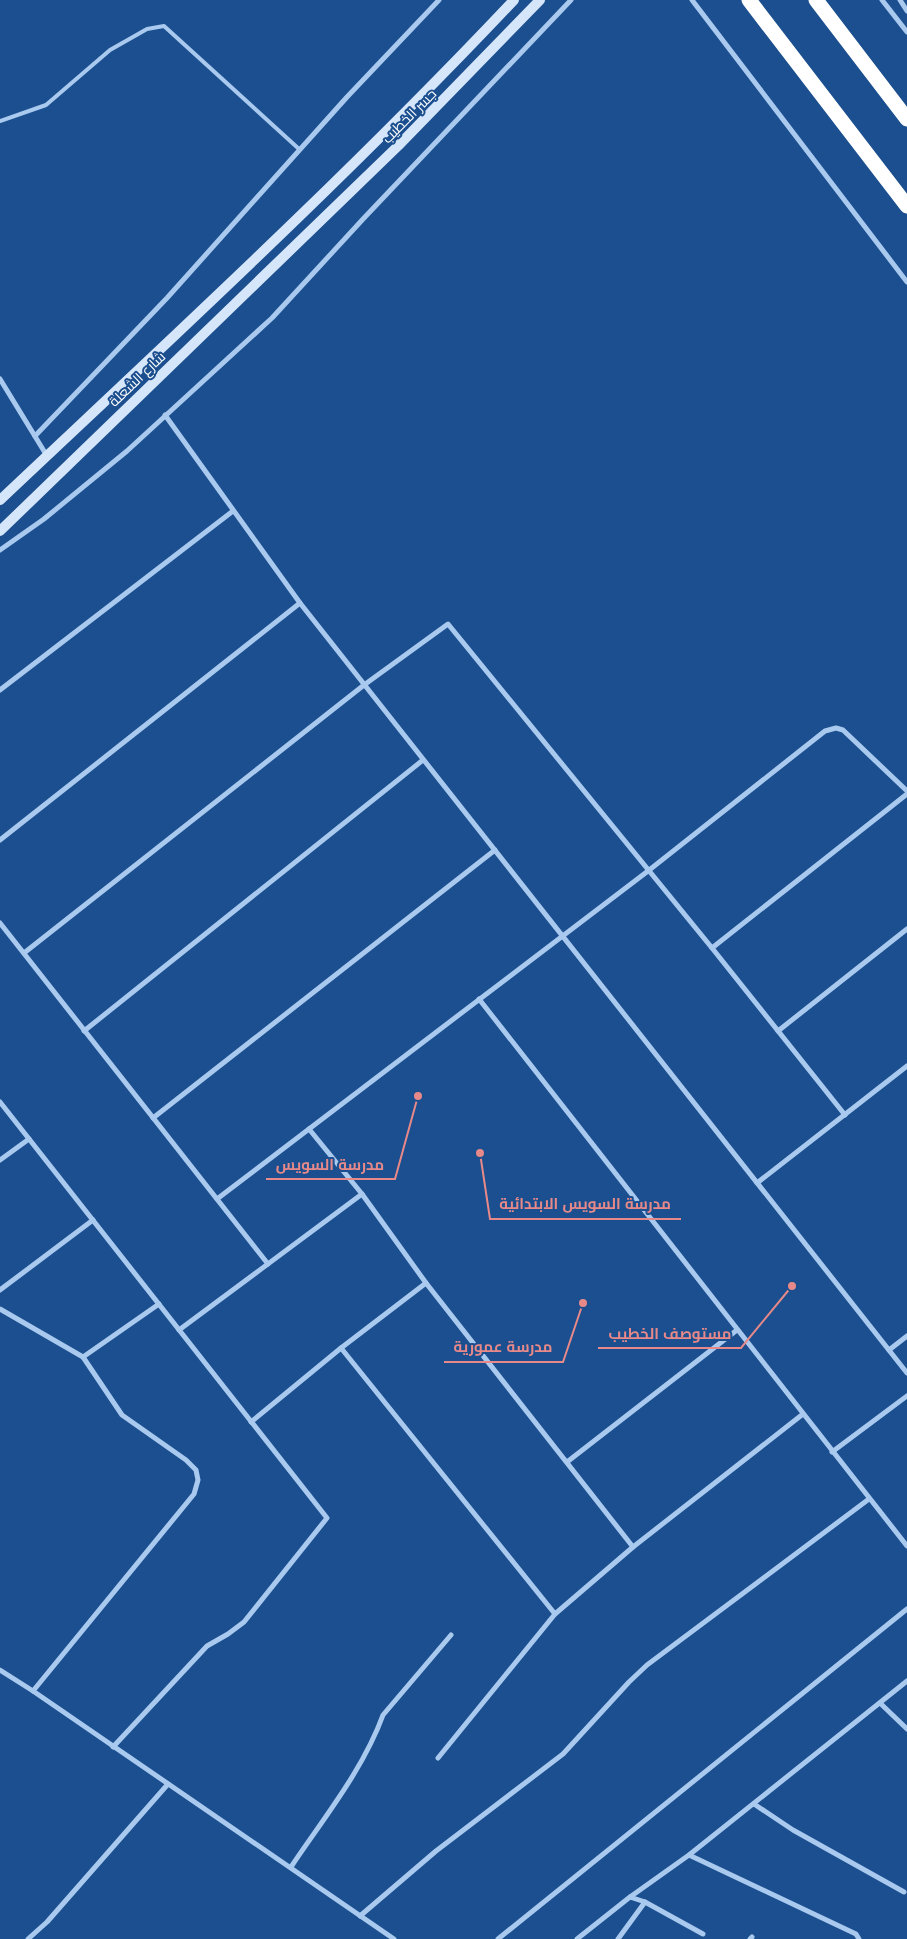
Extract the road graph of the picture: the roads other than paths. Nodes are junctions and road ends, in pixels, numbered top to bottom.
1 (439, 0) edge
2 (514, 0) edge
3 (540, 0) edge
4 (571, 0) edge
5 (692, 0) edge
6 (749, 0) edge
7 (816, 0) edge
8 (882, 0) edge
9 (900, 0) edge
10 (907, 11) edge
11 (907, 32) edge
12 (907, 120) edge
13 (0, 121) edge
14 (299, 149) junction
15 (907, 206) edge
16 (280, 234) joint
17 (294, 247) joint
18 (907, 282) edge
19 (0, 379) edge
20 (166, 415) junction
21 (35, 436) junction
22 (47, 456) junction
23 (0, 500) edge
24 (233, 511) junction
25 (0, 531) edge
26 (0, 550) edge
27 (300, 603) junction
28 (364, 685) junction
29 (0, 690) edge
30 (423, 760) junction
31 (907, 793) edge
32 (0, 840) edge
33 (495, 850) junction
34 (648, 871) junction
35 (0, 923) edge
36 (907, 930) edge
37 (562, 936) junction
38 (712, 948) junction
39 (24, 954) junction
40 (479, 999) junction
41 (84, 1031) junction
42 (778, 1031) junction
43 (907, 1066) edge
44 (0, 1102) edge
45 (845, 1115) junction
46 (154, 1118) junction
47 (308, 1129) junction
48 (29, 1138) junction
49 (0, 1160) edge
50 (757, 1183) junction
51 (362, 1194) junction
52 (217, 1199) junction
53 (92, 1220) junction
54 (268, 1264) junction
55 (426, 1282) junction
56 (0, 1290) edge
57 (158, 1304) junction
58 (0, 1309) edge
59 (179, 1330) junction
60 (737, 1330) junction
61 (907, 1336) edge
62 (341, 1348) junction
63 (889, 1350) junction
64 (83, 1357) junction
65 (907, 1373) edge
66 (907, 1396) edge
67 (803, 1414) junction
68 (251, 1422) junction
69 (832, 1452) junction
70 (567, 1462) junction
71 (869, 1499) junction
72 (907, 1546) edge
73 (633, 1547) junction
74 (907, 1609) edge
75 (555, 1614) junction
76 (451, 1635) dead end
77 (0, 1670) edge
78 (907, 1682) edge
79 (33, 1691) junction
80 (880, 1703) junction
81 (907, 1729) edge
82 (113, 1747) junction
83 (438, 1758) dead end
84 (168, 1784) junction
85 (754, 1804) junction
86 (689, 1855) junction
87 (291, 1868) junction
88 (904, 1892) dead end
89 (630, 1897) junction
90 (645, 1902) junction
91 (360, 1916) junction
92 (703, 1934) dead end
93 (28, 1939) edge
94 (394, 1939) edge
95 (498, 1939) edge
96 (577, 1939) edge
97 (618, 1939) edge
98 (859, 1939) edge

1 - 14 street
2 - 16 main road, جسر الخطيب
3 - 17 main road, جسر الخطيب
4 - 20 street
5 - 18 street
6 - 15 highway
7 - 12 highway
8 - 11 street
9 - 10 street
13 - 14 lane
14 - 21 street
16 - 22 main road, شارع الشعلة
17 - 25 main road, شارع الشعلة
19 - 21 street
20 - 24 street
20 - 26 street
21 - 22 street
22 - 23 main road, شارع الشعلة
24 - 27 street
24 - 29 street
27 - 28 street
27 - 32 street
28 - 30 street
28 - 34 street
28 - 39 street
30 - 33 street
30 - 41 street
31 - 34 street
31 - 38 street
33 - 37 street
33 - 46 street
34 - 37 street
34 - 38 street
35 - 39 street
36 - 42 street
37 - 40 street
37 - 50 street
38 - 42 street
39 - 41 street
40 - 47 street
40 - 60 street
41 - 46 street
42 - 45 street
43 - 45 street
44 - 48 street
45 - 50 street
46 - 52 street
47 - 51 street
47 - 52 street
48 - 49 street
48 - 53 street
50 - 63 street
51 - 54 street
51 - 55 street
52 - 54 street
53 - 56 street
53 - 57 street
54 - 59 street
55 - 62 street
55 - 70 street
57 - 59 street
57 - 64 street
58 - 64 street
59 - 68 street
60 - 67 street
60 - 70 street
61 - 63 street
62 - 68 street
62 - 75 street
63 - 65 street
64 - 79 street
66 - 69 street
67 - 69 street
67 - 73 street
68 - 82 street
69 - 71 street
70 - 73 street
71 - 72 street
71 - 91 street
73 - 75 street
74 - 95 street
75 - 83 street
76 - 87 street
77 - 79 street
78 - 80 street
79 - 82 street
80 - 81 street
80 - 85 street
82 - 84 street
84 - 87 street
84 - 93 street
85 - 86 street
85 - 88 street
86 - 89 street
86 - 98 street
87 - 91 street
89 - 90 street
89 - 96 street
90 - 92 street
90 - 97 street
91 - 94 street

